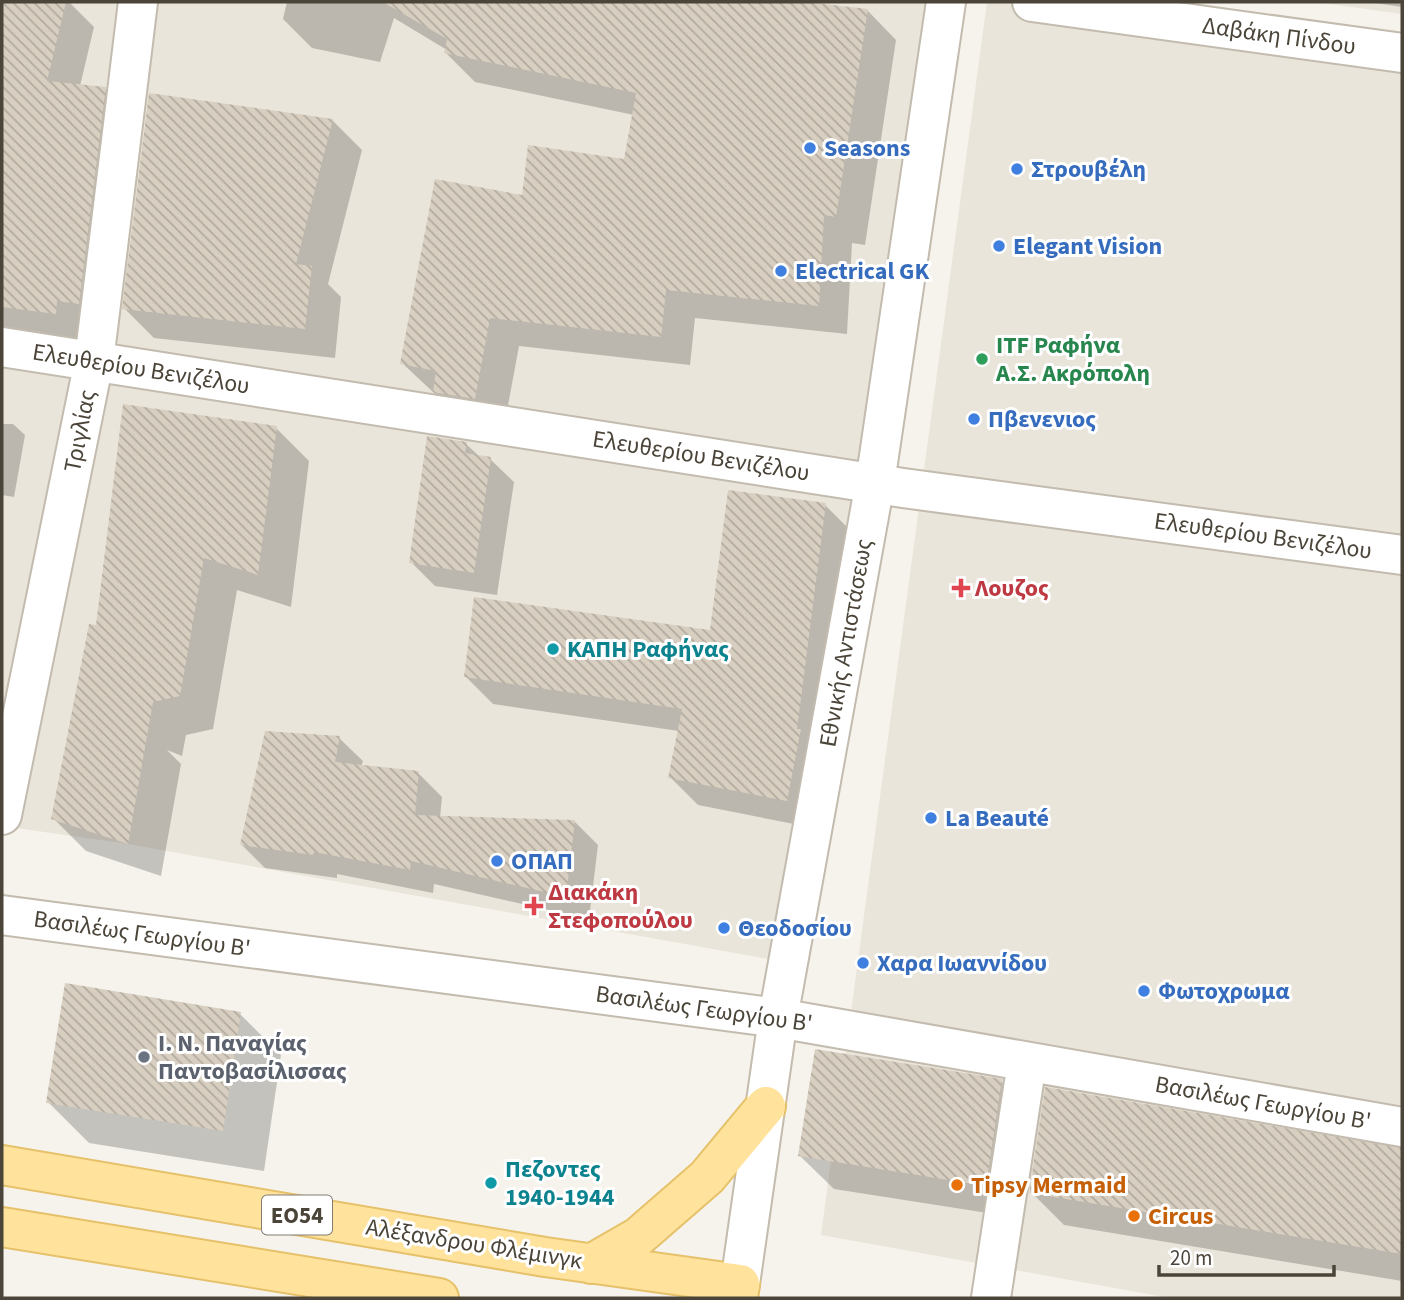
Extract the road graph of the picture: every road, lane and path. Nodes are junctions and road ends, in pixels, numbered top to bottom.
1 (138, 2) edge
2 (946, 2) edge
3 (1032, 2) edge
4 (1402, 53) edge
5 (2, 347) edge
6 (94, 361) junction
7 (875, 483) junction
8 (1402, 555) edge
9 (2, 815) edge
10 (2, 915) edge
11 (778, 1018) junction
12 (1027, 1062) junction
13 (766, 1106) junction
14 (1402, 1127) edge
15 (2, 1165) edge
16 (2, 1227) edge
17 (592, 1264) junction
18 (739, 1291) edge
19 (439, 1298) edge
20 (991, 1298) edge

1 - 6 street, Τριγλίας
2 - 7 street, Εθνικής Αντιστάσεως
3 - 4 street, Δαβάκη Πίνδου
5 - 6 street, Ελευθερίου Βενιζέλου
6 - 7 street, Ελευθερίου Βενιζέλου
6 - 9 street, Τριγλίας
7 - 8 street, Ελευθερίου Βενιζέλου
7 - 11 street, Εθνικής Αντιστάσεως
10 - 11 street, Βασιλέως Γεωργίου Β'
11 - 12 street, Βασιλέως Γεωργίου Β'
11 - 13 street, Εθνικής Αντιστάσεως
12 - 14 street, Βασιλέως Γεωργίου Β'
12 - 20 street
13 - 17 main road
13 - 18 street, Εθνικής Αντιστάσεως
15 - 17 main road, Αλέξανδρου Φλέμινγκ / ΕΟ54
16 - 19 main road, ΕΟ54
17 - 18 main road, Αλέξανδρου Φλέμινγκ / ΕΟ54

